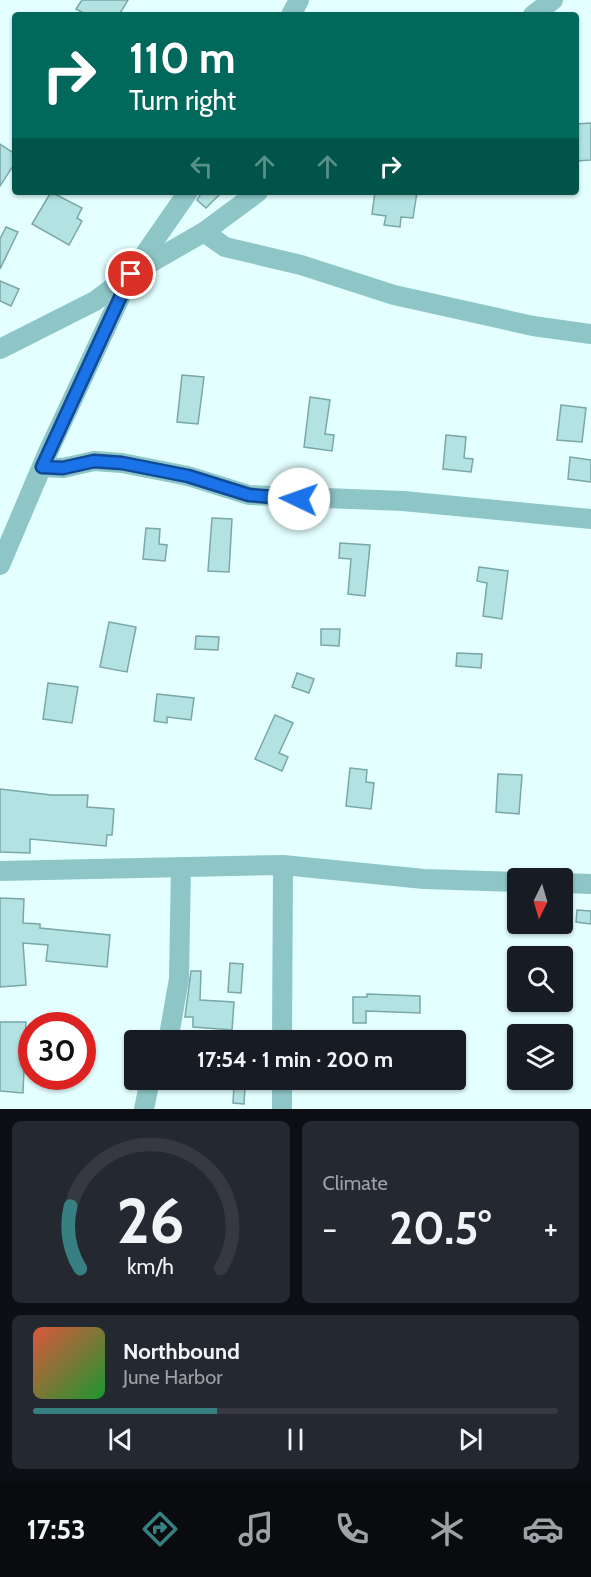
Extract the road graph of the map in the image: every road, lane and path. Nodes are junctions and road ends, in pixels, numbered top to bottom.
1 (553, 0) edge
2 (537, 12) edge
3 (186, 195) edge
4 (254, 195) edge
5 (204, 232) junction
6 (131, 274) junction
7 (591, 334) edge
8 (0, 349) edge
9 (42, 467) junction
10 (591, 519) edge
11 (0, 565) edge
12 (283, 865) junction
13 (181, 867) junction
14 (0, 872) edge
15 (507, 882) edge
16 (573, 883) edge
17 (591, 884) edge
18 (170, 1030) edge
19 (282, 1030) edge
20 (148, 1090) edge
21 (282, 1090) edge
22 (144, 1109) edge
23 (282, 1109) edge

1 - 2 street
3 - 6 street
4 - 5 street
5 - 6 street
5 - 7 street
6 - 8 street
6 - 9 street
9 - 10 street
9 - 11 street
12 - 13 street
12 - 15 street
12 - 19 street
13 - 14 street
13 - 18 street
16 - 17 street
20 - 22 street
21 - 23 street

